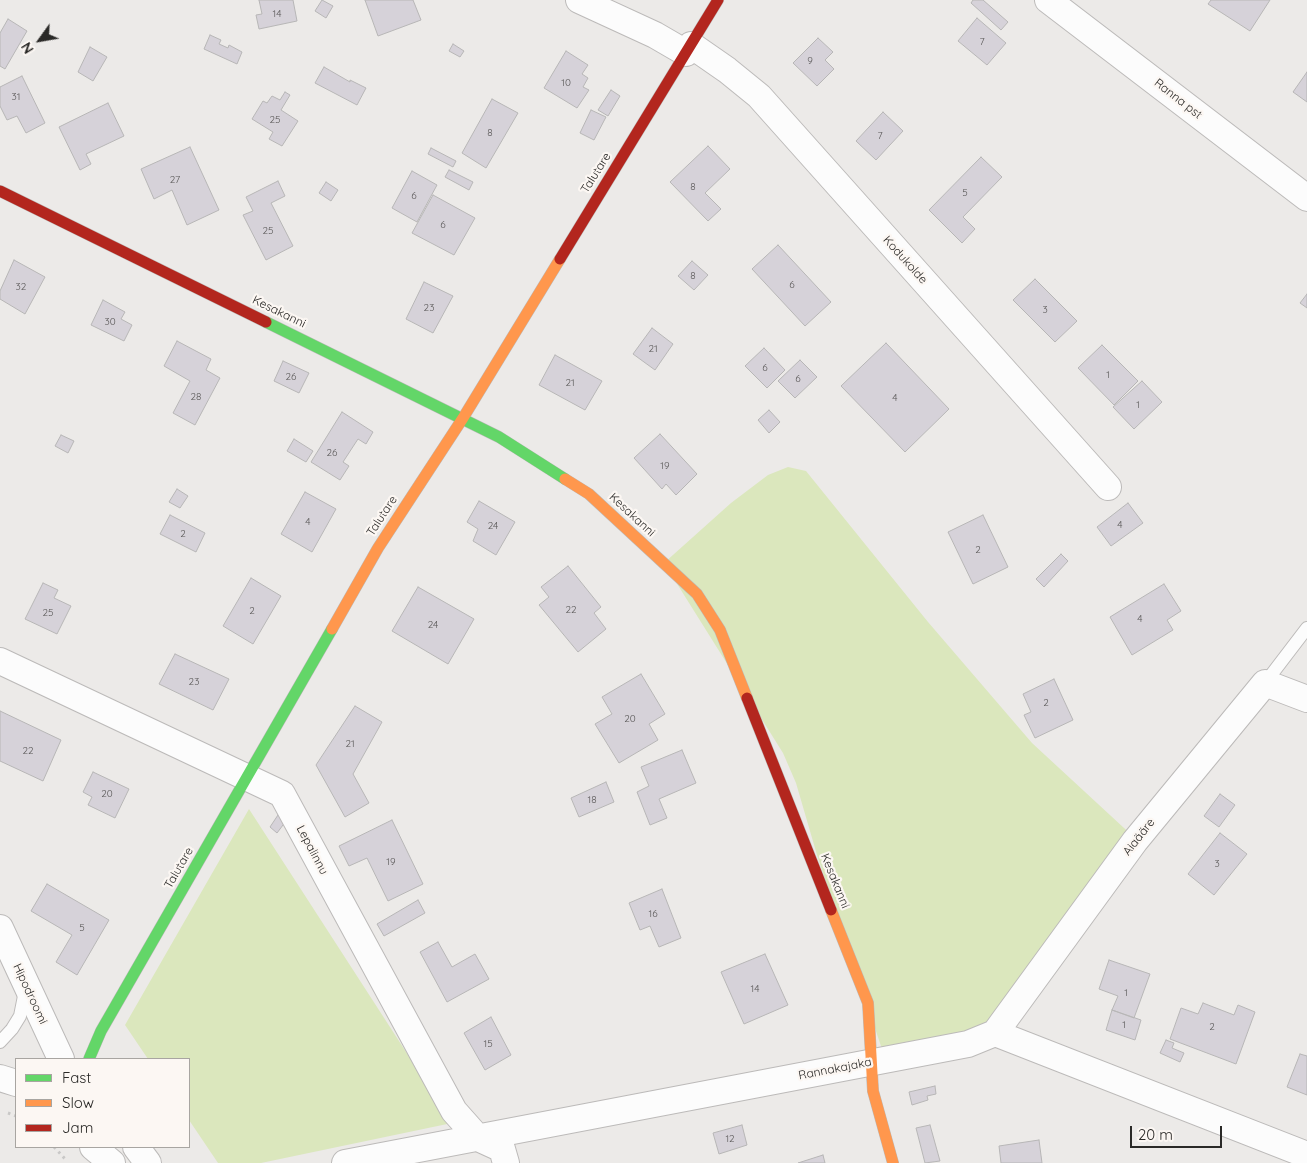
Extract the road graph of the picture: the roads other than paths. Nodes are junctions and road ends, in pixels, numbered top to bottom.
1 (579, 0) edge
2 (718, 0) edge
3 (1048, 0) edge
4 (689, 49) junction
5 (0, 191) edge
6 (1307, 198) edge
7 (463, 418) junction
8 (1108, 487) dead end
9 (1307, 628) edge
10 (0, 661) edge
11 (1265, 683) junction
12 (1307, 699) edge
13 (246, 778) junction
14 (0, 928) edge
15 (26, 984) junction
16 (995, 1033) junction
17 (0, 1042) edge
18 (61, 1058) edge
19 (89, 1058) edge
20 (871, 1062) junction
21 (0, 1078) edge
22 (15, 1083) edge
23 (478, 1138) junction
24 (94, 1148) edge
25 (137, 1148) edge
26 (1307, 1155) edge
27 (112, 1163) edge
28 (148, 1163) edge
29 (345, 1163) edge
30 (506, 1163) edge
31 (893, 1163) edge

1 - 4 street, Kodukolde
2 - 4 street, Talutare
3 - 6 street, Ranna pst
4 - 7 street, Talutare
4 - 8 street, Kodukolde
5 - 7 street, Kesakanni
7 - 13 street, Talutare
7 - 20 street, Kesakanni
9 - 11 lane
10 - 13 street, Lepalinnu
11 - 12 street
11 - 16 street, Aiaääre
13 - 19 street, Talutare
13 - 23 street, Lepalinnu
14 - 15 street, Hipodroomi
15 - 17 lane
15 - 18 street, Hipodroomi
16 - 20 street, Rannakajaka
16 - 26 street
20 - 23 street, Rannakajaka
20 - 31 street, Kesakanni
21 - 22 street
23 - 29 street, Rannakajaka
23 - 30 street, Lepalinnu
24 - 27 street
25 - 28 street

